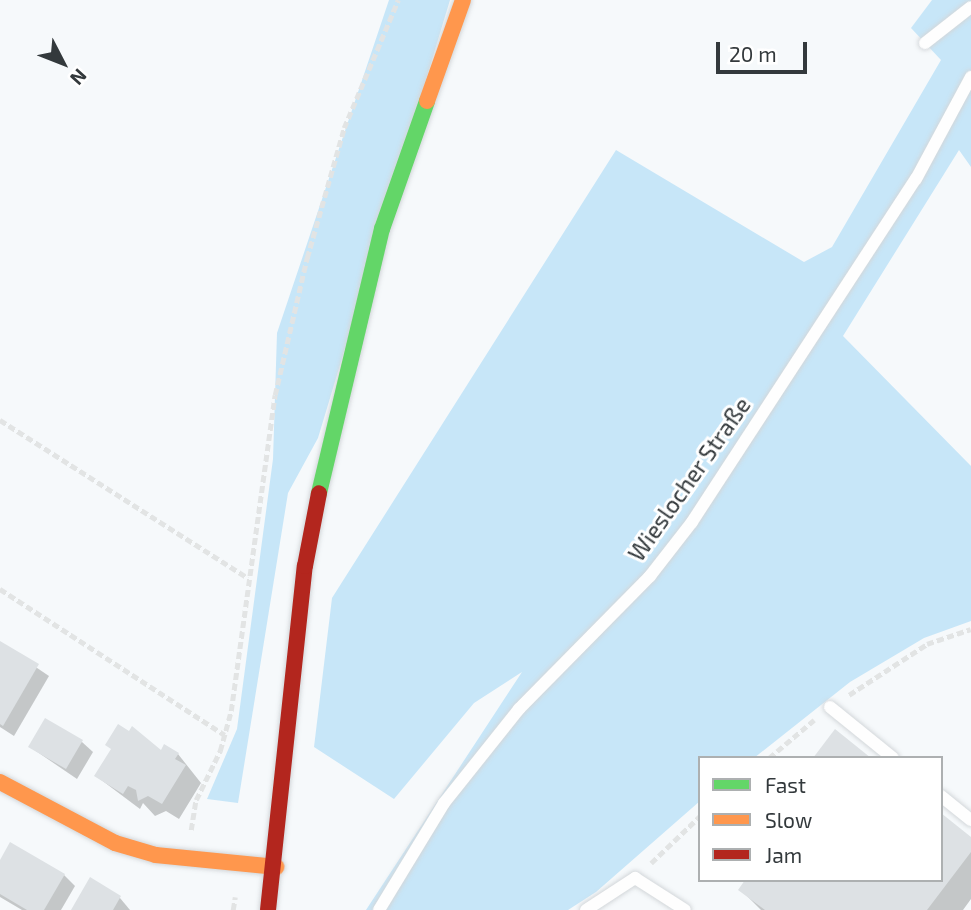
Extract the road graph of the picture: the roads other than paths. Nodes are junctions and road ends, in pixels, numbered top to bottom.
1 (463, 0) edge
2 (971, 7) edge
3 (925, 43) dead end
4 (971, 77) edge
5 (830, 707) road end
6 (891, 756) edge
7 (0, 782) edge
8 (943, 798) edge
9 (971, 820) edge
10 (276, 867) junction
11 (268, 910) edge
12 (379, 910) edge
13 (586, 910) edge
14 (685, 910) edge

1 - 10 main road
2 - 3 lane
4 - 12 lane, Wieslocher Straße
5 - 6 lane
7 - 10 main road
8 - 9 lane
10 - 11 main road
13 - 14 lane

